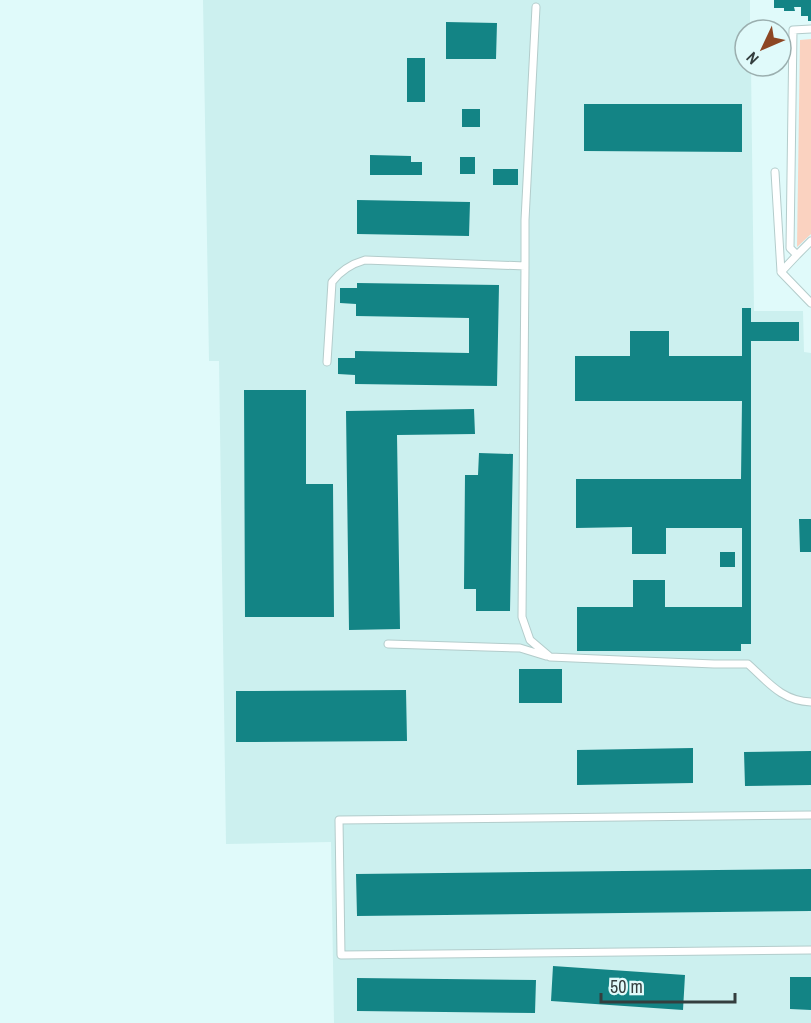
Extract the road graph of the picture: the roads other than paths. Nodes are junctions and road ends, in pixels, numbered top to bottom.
1 (536, 7) dead end
2 (811, 29) edge
3 (774, 172) dead end
4 (811, 241) edge
5 (797, 255) junction
6 (525, 266) junction
7 (781, 272) junction
8 (811, 303) edge
9 (327, 362) dead end
10 (388, 644) dead end
11 (550, 657) junction
12 (811, 702) edge
13 (811, 815) edge
14 (811, 950) edge

1 - 6 lane
2 - 5 lane
3 - 7 lane
4 - 5 lane
5 - 7 lane
6 - 9 lane
6 - 11 lane
7 - 8 lane
10 - 11 lane
11 - 12 lane
13 - 14 lane

